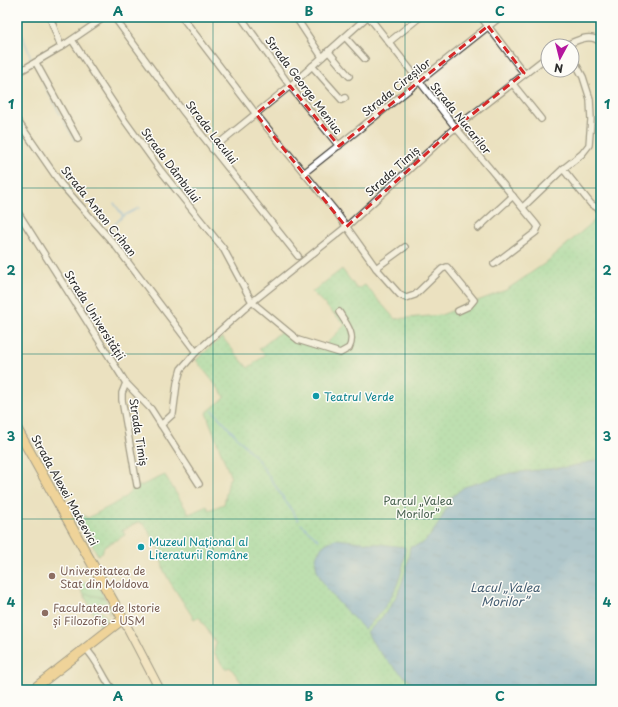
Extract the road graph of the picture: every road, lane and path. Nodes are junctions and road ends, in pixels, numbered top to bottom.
1 (50, 17) edge
2 (105, 17) edge
3 (114, 17) edge
4 (182, 17) edge
5 (241, 17) edge
6 (368, 17) edge
7 (420, 17) edge
8 (481, 17) edge
9 (500, 17) edge
10 (298, 19) dead end
11 (488, 26) junction
12 (345, 37) junction
13 (72, 40) junction
14 (580, 41) edge
15 (389, 42) junction
16 (601, 43) edge
17 (61, 47) junction
18 (328, 52) junction
19 (322, 57) junction
20 (365, 59) dead end
21 (540, 62) edge
22 (36, 63) junction
23 (312, 66) junction
24 (580, 72) edge
25 (17, 73) edge
26 (524, 73) junction
27 (349, 76) dead end
28 (419, 82) junction
29 (512, 83) junction
30 (290, 86) junction
31 (345, 98) dead end
32 (256, 114) junction
33 (541, 119) dead end
34 (17, 120) edge
35 (456, 128) junction
36 (78, 139) dead end
37 (339, 146) junction
38 (212, 149) junction
39 (563, 169) junction
40 (304, 173) junction
41 (513, 196) junction
42 (523, 207) junction
43 (601, 210) edge
44 (17, 211) edge
45 (346, 227) junction
46 (478, 228) dead end
47 (405, 247) dead end
48 (298, 256) dead end
49 (494, 264) dead end
50 (376, 268) junction
51 (252, 302) junction
52 (458, 311) dead end
53 (339, 312) dead end
54 (196, 352) junction
55 (126, 383) junction
56 (161, 425) junction
57 (17, 429) edge
58 (199, 484) dead end
59 (137, 485) dead end
60 (122, 619) junction
61 (85, 648) junction
62 (32, 690) edge
63 (113, 690) edge
64 (160, 690) edge

1 - 17 street
2 - 13 street
3 - 38 street, Strada Lacului
4 - 32 street
5 - 30 street, Strada George Meniuc
6 - 12 street
6 - 15 street, Strada Nucarilor
7 - 15 street
8 - 11 street
9 - 11 street, Strada Cireșilor
10 - 19 street
11 - 26 street
11 - 28 street, Strada Cireșilor
12 - 18 street
12 - 20 street
13 - 17 street
13 - 51 street, Strada Dâmbului
14 - 16 street
15 - 28 street, Strada Nucarilor
17 - 22 street
18 - 19 street
18 - 27 street
19 - 23 street
21 - 26 street, Strada Timiș
22 - 25 street
22 - 36 street
23 - 30 street
23 - 31 street
24 - 39 street
26 - 29 street, Strada Timiș
28 - 35 street, Strada Nucarilor
28 - 37 street, Strada Cireșilor
29 - 33 street
29 - 35 street, Strada Timiș
30 - 32 street
30 - 37 street, Strada George Meniuc
32 - 38 street
32 - 40 street
34 - 54 street, Strada Anton Crihan
35 - 41 street, Strada Nucarilor
35 - 45 street, Strada Timiș
37 - 40 street, Strada Cireșilor
38 - 48 street, Strada Lacului
39 - 42 street
39 - 43 street
40 - 45 street
41 - 42 street, Strada Nucarilor
41 - 46 street
42 - 49 street, Strada Nucarilor
44 - 55 street, Strada Universității
45 - 50 street
45 - 51 street, Strada Timiș
47 - 50 street
50 - 52 street
51 - 53 street
51 - 54 street, Strada Timiș
54 - 56 street, Strada Timiș
55 - 56 street, Strada Universității
55 - 59 street, Strada Timiș
56 - 58 street, Strada Timiș
57 - 60 main road, Strada Alexei Mateevici
60 - 61 main road
60 - 64 main road, Strada Alexei Mateevici
61 - 62 main road
61 - 63 street

